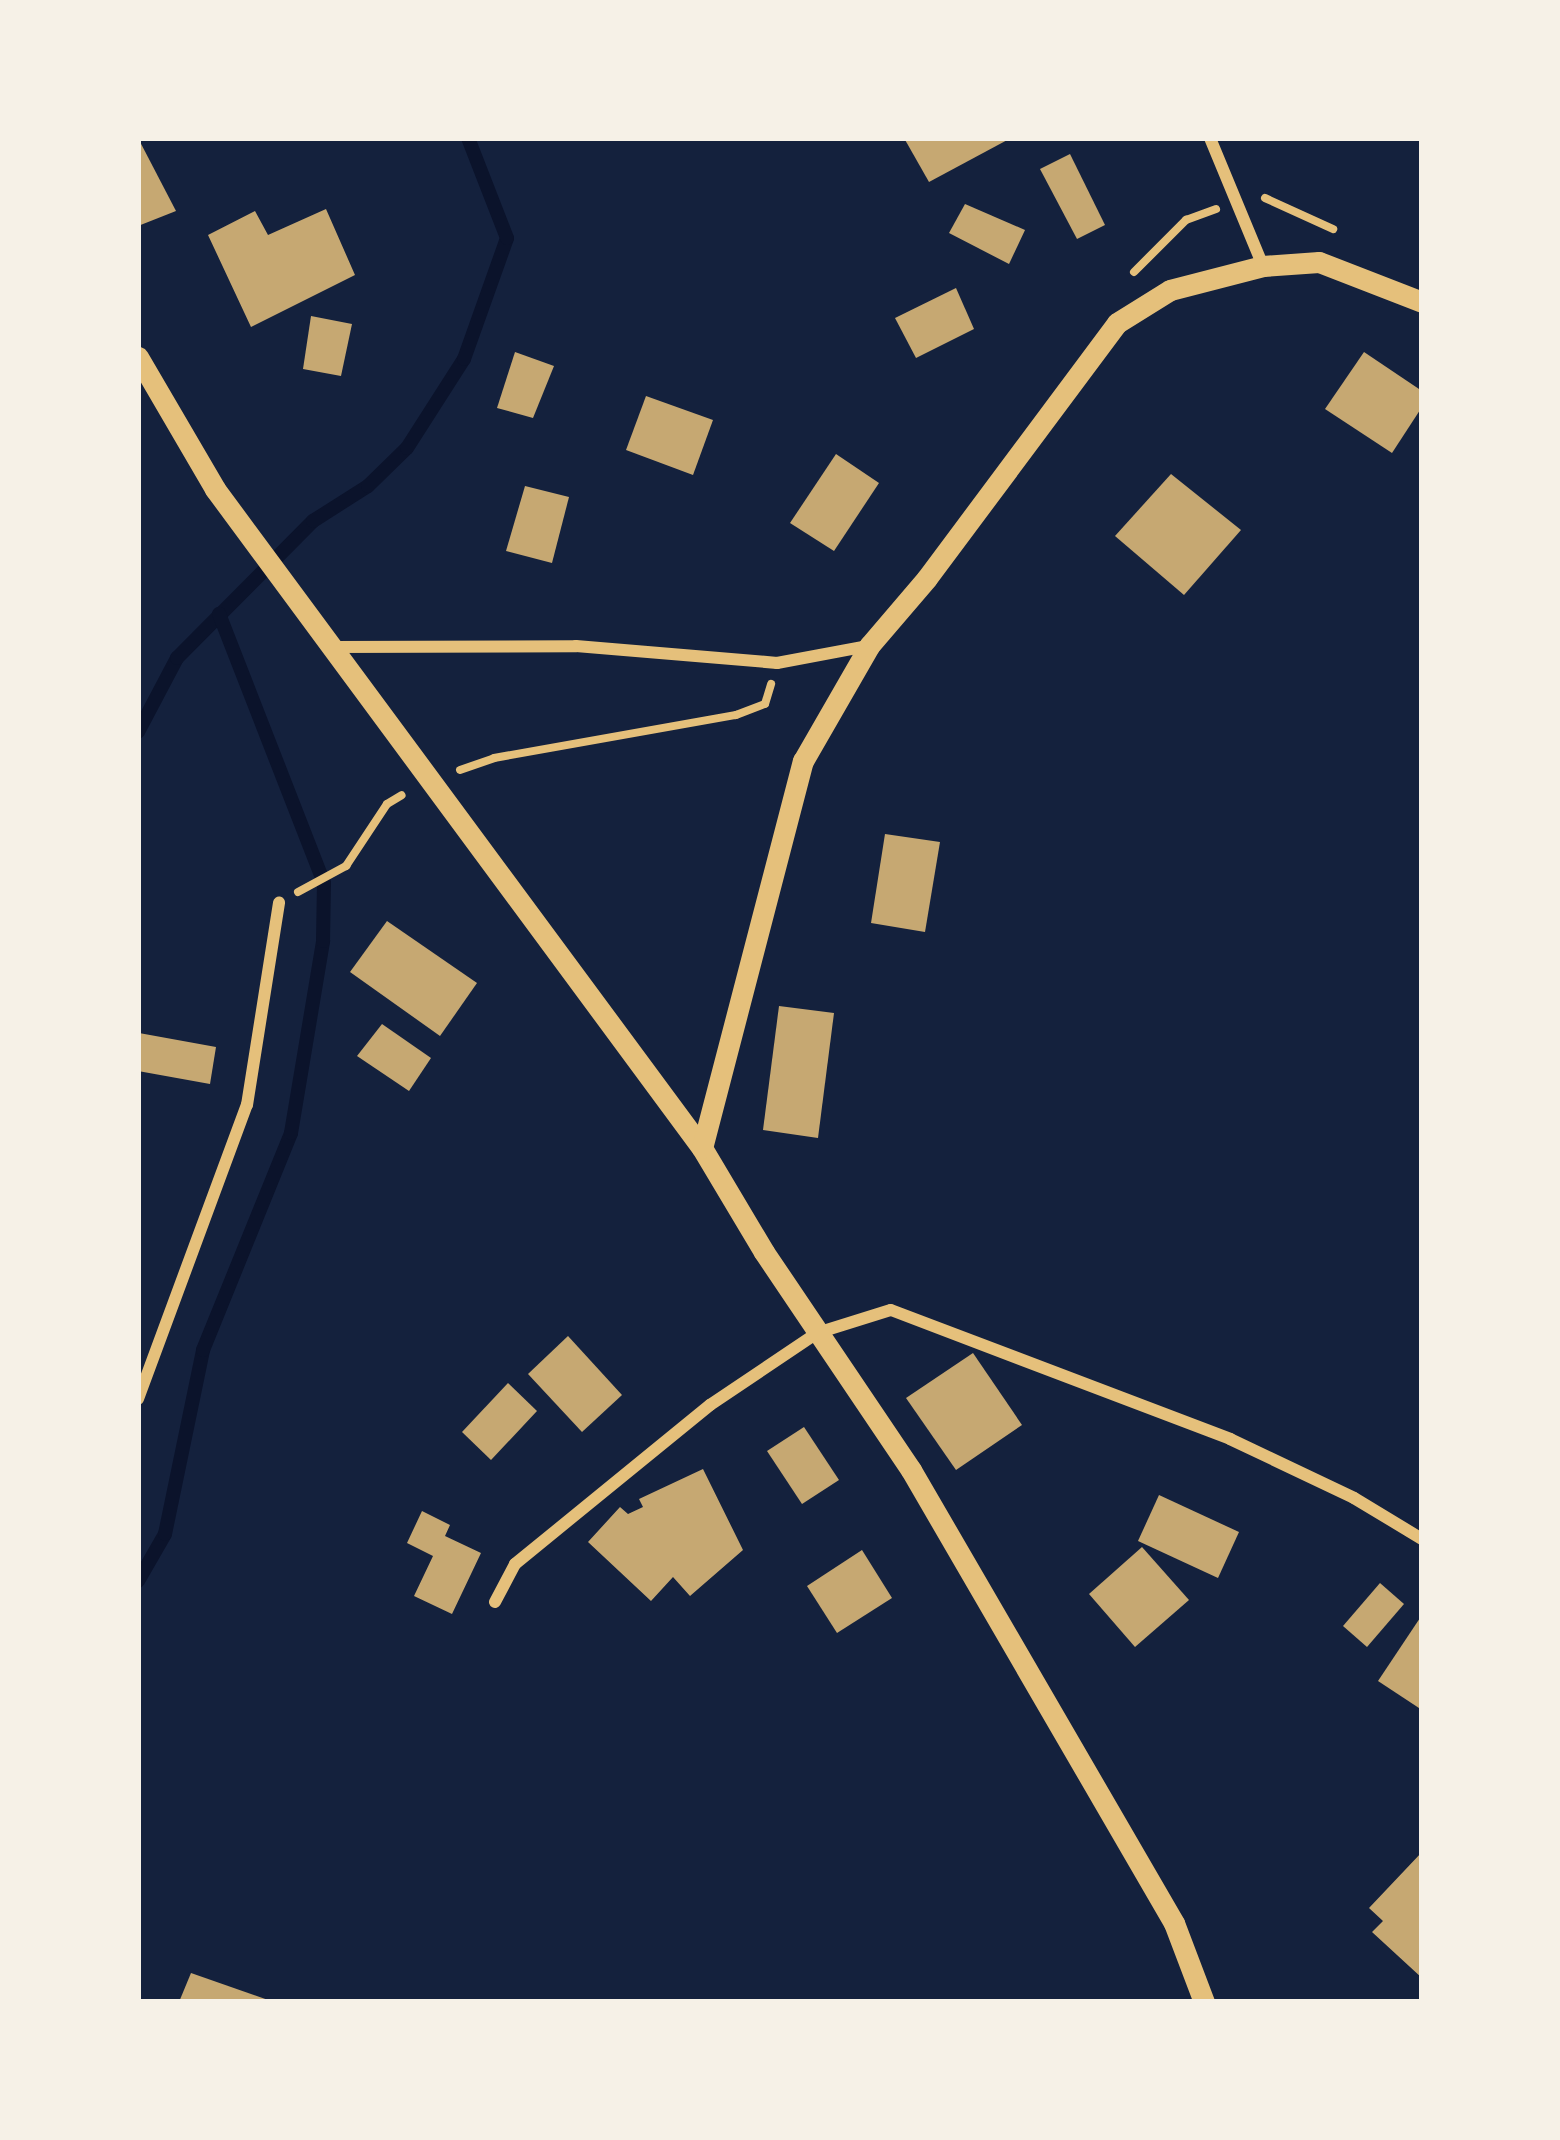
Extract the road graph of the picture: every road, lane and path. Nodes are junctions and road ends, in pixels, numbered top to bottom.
1 (1210, 138) edge
2 (1235, 202) junction
3 (1347, 236) dead end
4 (1263, 266) junction
5 (1129, 277) dead end
6 (1422, 302) edge
7 (138, 356) edge
8 (869, 646) junction
9 (334, 647) junction
10 (777, 663) junction
11 (430, 780) junction
12 (278, 903) joint
13 (702, 1148) junction
14 (817, 1333) junction
15 (138, 1399) edge
16 (1422, 1539) edge
17 (495, 1602) dead end
18 (1204, 2002) edge

1 - 2 street
2 - 3 path
2 - 4 street
2 - 5 path
4 - 6 street
4 - 8 street
7 - 9 street
8 - 10 street
8 - 13 street
9 - 10 street
9 - 11 street
10 - 11 path
11 - 12 path
11 - 13 street
12 - 15 street
13 - 14 street
14 - 16 street
14 - 17 street
14 - 18 street

